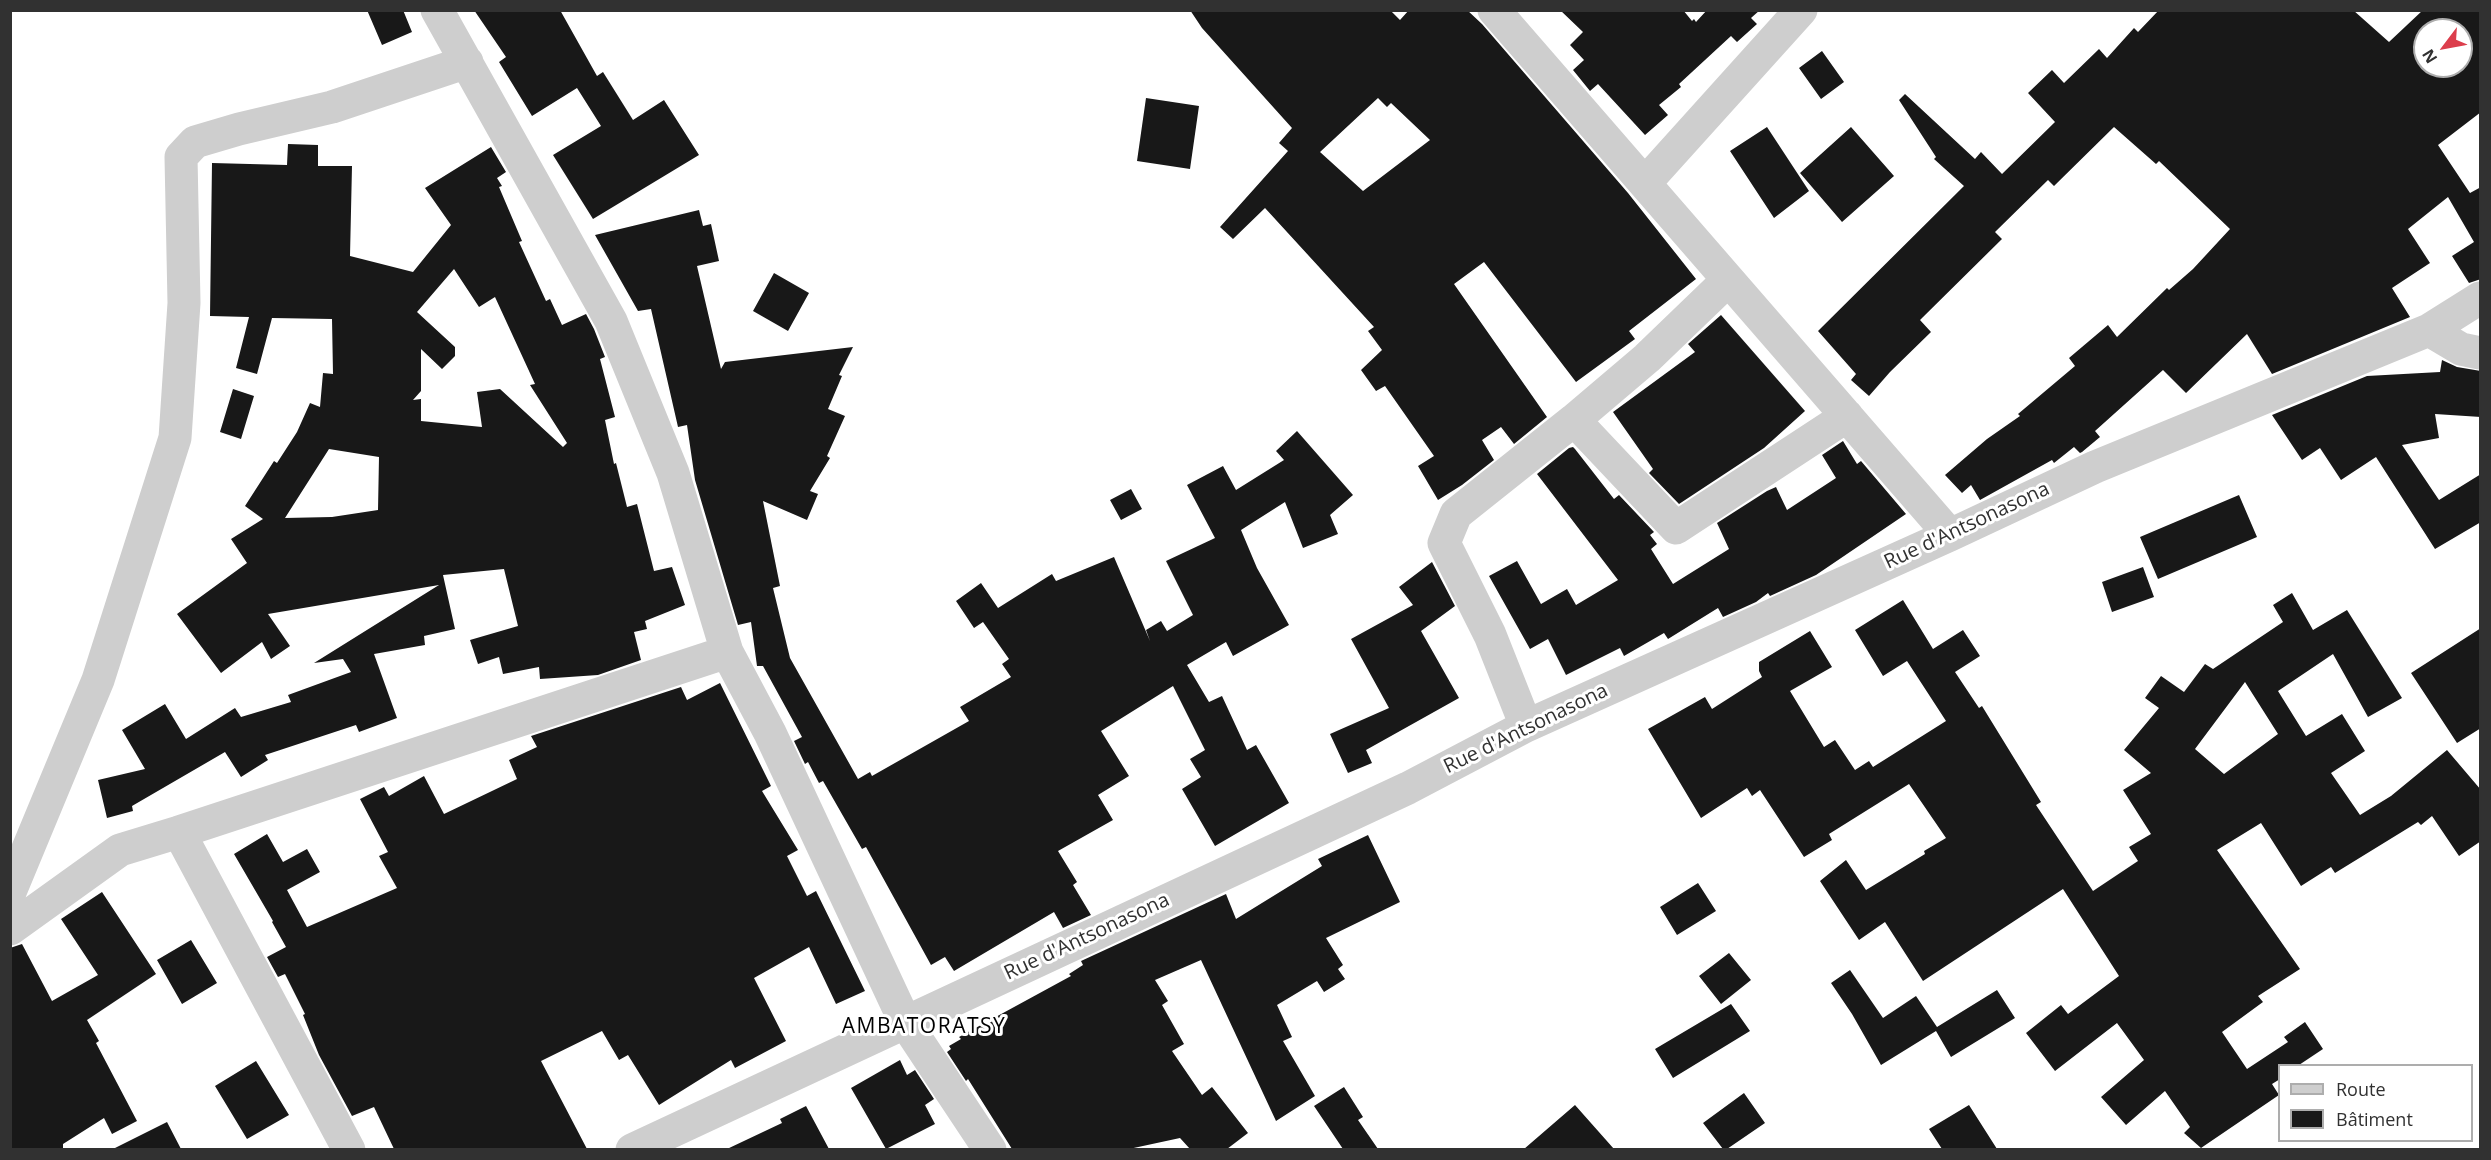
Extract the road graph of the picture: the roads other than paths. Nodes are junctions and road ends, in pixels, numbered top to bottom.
1 (437, 10) edge
2 (1494, 10) edge
3 (1801, 10) edge
4 (467, 62) junction
5 (1645, 183) junction
6 (1728, 280) junction
7 (2481, 298) edge
8 (2429, 330) junction
9 (2481, 353) edge
10 (1847, 416) junction
11 (1574, 420) junction
12 (1950, 535) junction
13 (727, 652) junction
14 (1526, 726) junction
15 (179, 832) junction
16 (10, 892) edge
17 (10, 929) edge
18 (905, 1022) junction
19 (651, 1146) edge
20 (349, 1149) edge
21 (990, 1149) edge

1 - 4 street
2 - 5 street
3 - 5 street
4 - 13 street
4 - 16 street
5 - 6 street
6 - 10 street
6 - 11 street
7 - 8 street, Rue d'Antsonasona
8 - 9 street
8 - 12 street, Rue d'Antsonasona
10 - 11 street
10 - 12 street
11 - 14 street
12 - 14 street, Rue d'Antsonasona
13 - 15 street
13 - 18 street
14 - 18 street, Rue d'Antsonasona
15 - 17 street
15 - 20 street
18 - 19 street, Rue d'Antsonasona
18 - 21 street

